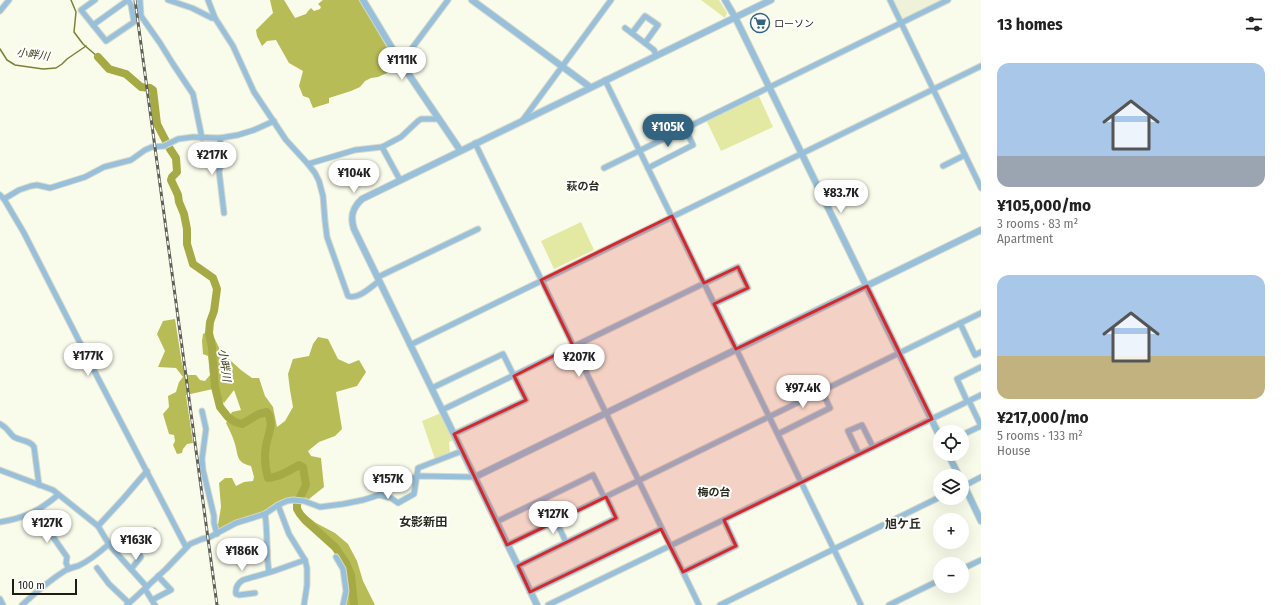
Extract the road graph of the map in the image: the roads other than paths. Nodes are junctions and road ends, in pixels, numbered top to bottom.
1 (9, 0) edge
2 (95, 0) edge
3 (128, 0) edge
4 (140, 0) edge
5 (168, 0) edge
6 (208, 0) edge
7 (363, 0) edge
8 (448, 0) edge
9 (472, 0) edge
10 (611, 0) edge
11 (724, 0) edge
12 (771, 0) edge
13 (890, 0) edge
14 (948, 0) edge
15 (0, 11) edge
16 (735, 17) junction
17 (216, 18) junction
18 (901, 23) junction
19 (93, 26) junction
20 (625, 28) dead end
21 (632, 33) junction
22 (645, 43) junction
23 (656, 55) junction
24 (401, 63) junction
25 (981, 66) edge
26 (563, 67) junction
27 (605, 80) junction
28 (590, 87) junction
29 (769, 87) junction
30 (932, 89) junction
31 (439, 118) junction
32 (522, 121) junction
33 (274, 122) junction
34 (685, 128) junction
35 (202, 138) junction
36 (220, 138) junction
37 (475, 143) junction
38 (382, 147) junction
39 (460, 150) junction
40 (640, 150) junction
41 (802, 153) junction
42 (965, 155) junction
43 (308, 164) junction
44 (943, 166) dead end
45 (604, 168) dead end
46 (648, 168) junction
47 (400, 180) junction
48 (981, 188) edge
49 (2, 197) edge
50 (224, 213) dead end
51 (672, 216) junction
52 (478, 229) dead end
53 (981, 230) edge
54 (379, 279) junction
55 (541, 280) junction
56 (704, 283) junction
57 (867, 286) junction
58 (714, 304) junction
59 (981, 313) edge
60 (960, 323) junction
61 (410, 345) junction
62 (573, 346) junction
63 (736, 350) junction
64 (981, 352) edge
65 (899, 353) junction
66 (981, 367) edge
67 (514, 376) junction
68 (432, 388) junction
69 (822, 391) junction
70 (981, 395) edge
71 (968, 401) junction
72 (442, 410) junction
73 (202, 411) dead end
74 (606, 413) junction
75 (769, 416) junction
76 (932, 419) junction
77 (0, 424) edge
78 (935, 425) edge
79 (969, 432) edge
80 (454, 434) junction
81 (778, 434) junction
82 (873, 447) junction
83 (462, 451) junction
84 (859, 454) junction
85 (0, 470) edge
86 (147, 471) junction
87 (418, 476) junction
88 (981, 477) edge
89 (475, 478) junction
90 (639, 481) junction
91 (801, 482) junction
92 (969, 482) edge
93 (39, 485) junction
94 (58, 494) junction
95 (379, 495) junction
96 (605, 497) junction
97 (969, 497) edge
98 (933, 500) edge
99 (278, 505) junction
100 (35, 511) junction
101 (265, 514) junction
102 (724, 520) junction
103 (556, 521) junction
104 (981, 521) edge
105 (0, 522) edge
106 (496, 522) junction
107 (98, 526) junction
108 (661, 528) junction
109 (154, 531) dead end
110 (217, 534) junction
111 (122, 536) dead end
112 (566, 542) junction
113 (507, 545) junction
114 (110, 546) junction
115 (670, 546) junction
116 (186, 547) junction
117 (834, 549) junction
118 (336, 557) dead end
119 (305, 560) junction
120 (981, 560) edge
121 (518, 566) junction
122 (969, 566) edge
123 (96, 568) dead end
124 (68, 569) junction
125 (131, 569) junction
126 (269, 572) junction
127 (683, 572) junction
128 (158, 574) junction
129 (933, 583) edge
130 (146, 588) junction
131 (530, 592) junction
132 (255, 593) dead end
133 (0, 599) edge
134 (152, 600) junction
135 (128, 604) edge
136 (3, 605) edge
137 (22, 605) edge
138 (155, 605) edge
139 (304, 605) edge
140 (343, 605) edge
141 (537, 605) edge
142 (548, 605) edge
143 (699, 605) edge
144 (720, 605) edge
145 (861, 605) edge
146 (889, 605) edge

1 - 15 street
2 - 19 street
3 - 19 street
3 - 19 street
4 - 35 street
5 - 17 street
6 - 17 street
7 - 24 street
8 - 24 street
9 - 26 street
10 - 26 street
11 - 16 street
12 - 16 street
13 - 18 street
14 - 18 street
16 - 23 street
16 - 29 street
17 - 33 street
18 - 29 street
18 - 30 street
20 - 21 street
21 - 22 street
21 - 22 street
22 - 23 street
23 - 27 street
24 - 31 street
25 - 30 street
26 - 28 street
26 - 32 street
27 - 28 street
27 - 40 street
28 - 32 street
29 - 34 street
29 - 41 street
30 - 41 street
30 - 42 street
31 - 38 street
31 - 39 street
32 - 37 street
33 - 36 street
33 - 43 street
34 - 40 street
34 - 46 street
35 - 36 street
35 - 49 street
36 - 50 street
37 - 39 street
37 - 55 street
38 - 43 street
38 - 47 street
39 - 47 street
40 - 45 street
40 - 46 street
41 - 51 street
41 - 57 street
42 - 44 street
42 - 48 street
43 - 54 street
46 - 51 street
47 - 54 street
49 - 86 street
51 - 55 street
51 - 56 street
52 - 54 street
53 - 57 street
54 - 61 street
55 - 61 street
55 - 62 street
56 - 58 street
56 - 58 street
56 - 62 street
57 - 63 street
57 - 65 street
58 - 63 street
59 - 60 street
60 - 64 street
60 - 65 street
61 - 68 street
62 - 67 street
62 - 74 street
63 - 74 street
63 - 75 street
65 - 69 street
65 - 76 street
66 - 71 street
67 - 68 street
67 - 72 street
67 - 80 street
68 - 72 street
69 - 75 street
69 - 81 street
70 - 71 street
71 - 76 street
71 - 79 street
72 - 80 street
73 - 110 street
74 - 89 street
74 - 90 street
75 - 81 street
75 - 90 street
76 - 78 street
76 - 82 street
77 - 93 street
80 - 83 street
81 - 91 street
82 - 84 street
82 - 84 street
83 - 87 street
83 - 89 street
84 - 91 street
85 - 93 street
86 - 107 street
86 - 116 street
87 - 89 street
87 - 95 street
87 - 95 street
88 - 92 street
89 - 106 street
90 - 96 street
90 - 108 street
91 - 102 street
91 - 117 street
93 - 94 street
94 - 100 street
94 - 107 street
95 - 99 street
96 - 103 street
96 - 106 street
96 - 112 street
97 - 104 street
98 - 117 street
99 - 101 street
99 - 119 street
100 - 105 street
100 - 124 street
101 - 110 street
101 - 126 street
102 - 115 street
102 - 127 street
103 - 112 street
103 - 113 street
106 - 113 street
107 - 114 street
108 - 115 street
108 - 131 street
109 - 125 street
110 - 116 street
111 - 114 street
112 - 121 street
113 - 121 street
114 - 124 street
114 - 125 street
115 - 127 street
115 - 142 street
116 - 128 street
117 - 144 street
117 - 145 street
118 - 140 street
119 - 126 street
119 - 139 street
120 - 122 street
121 - 131 street
123 - 135 street
124 - 137 street
125 - 130 street
126 - 132 street
127 - 143 street
128 - 130 street
128 - 134 street
129 - 146 street
130 - 134 street
130 - 135 street
131 - 141 street
133 - 136 street
134 - 138 street

